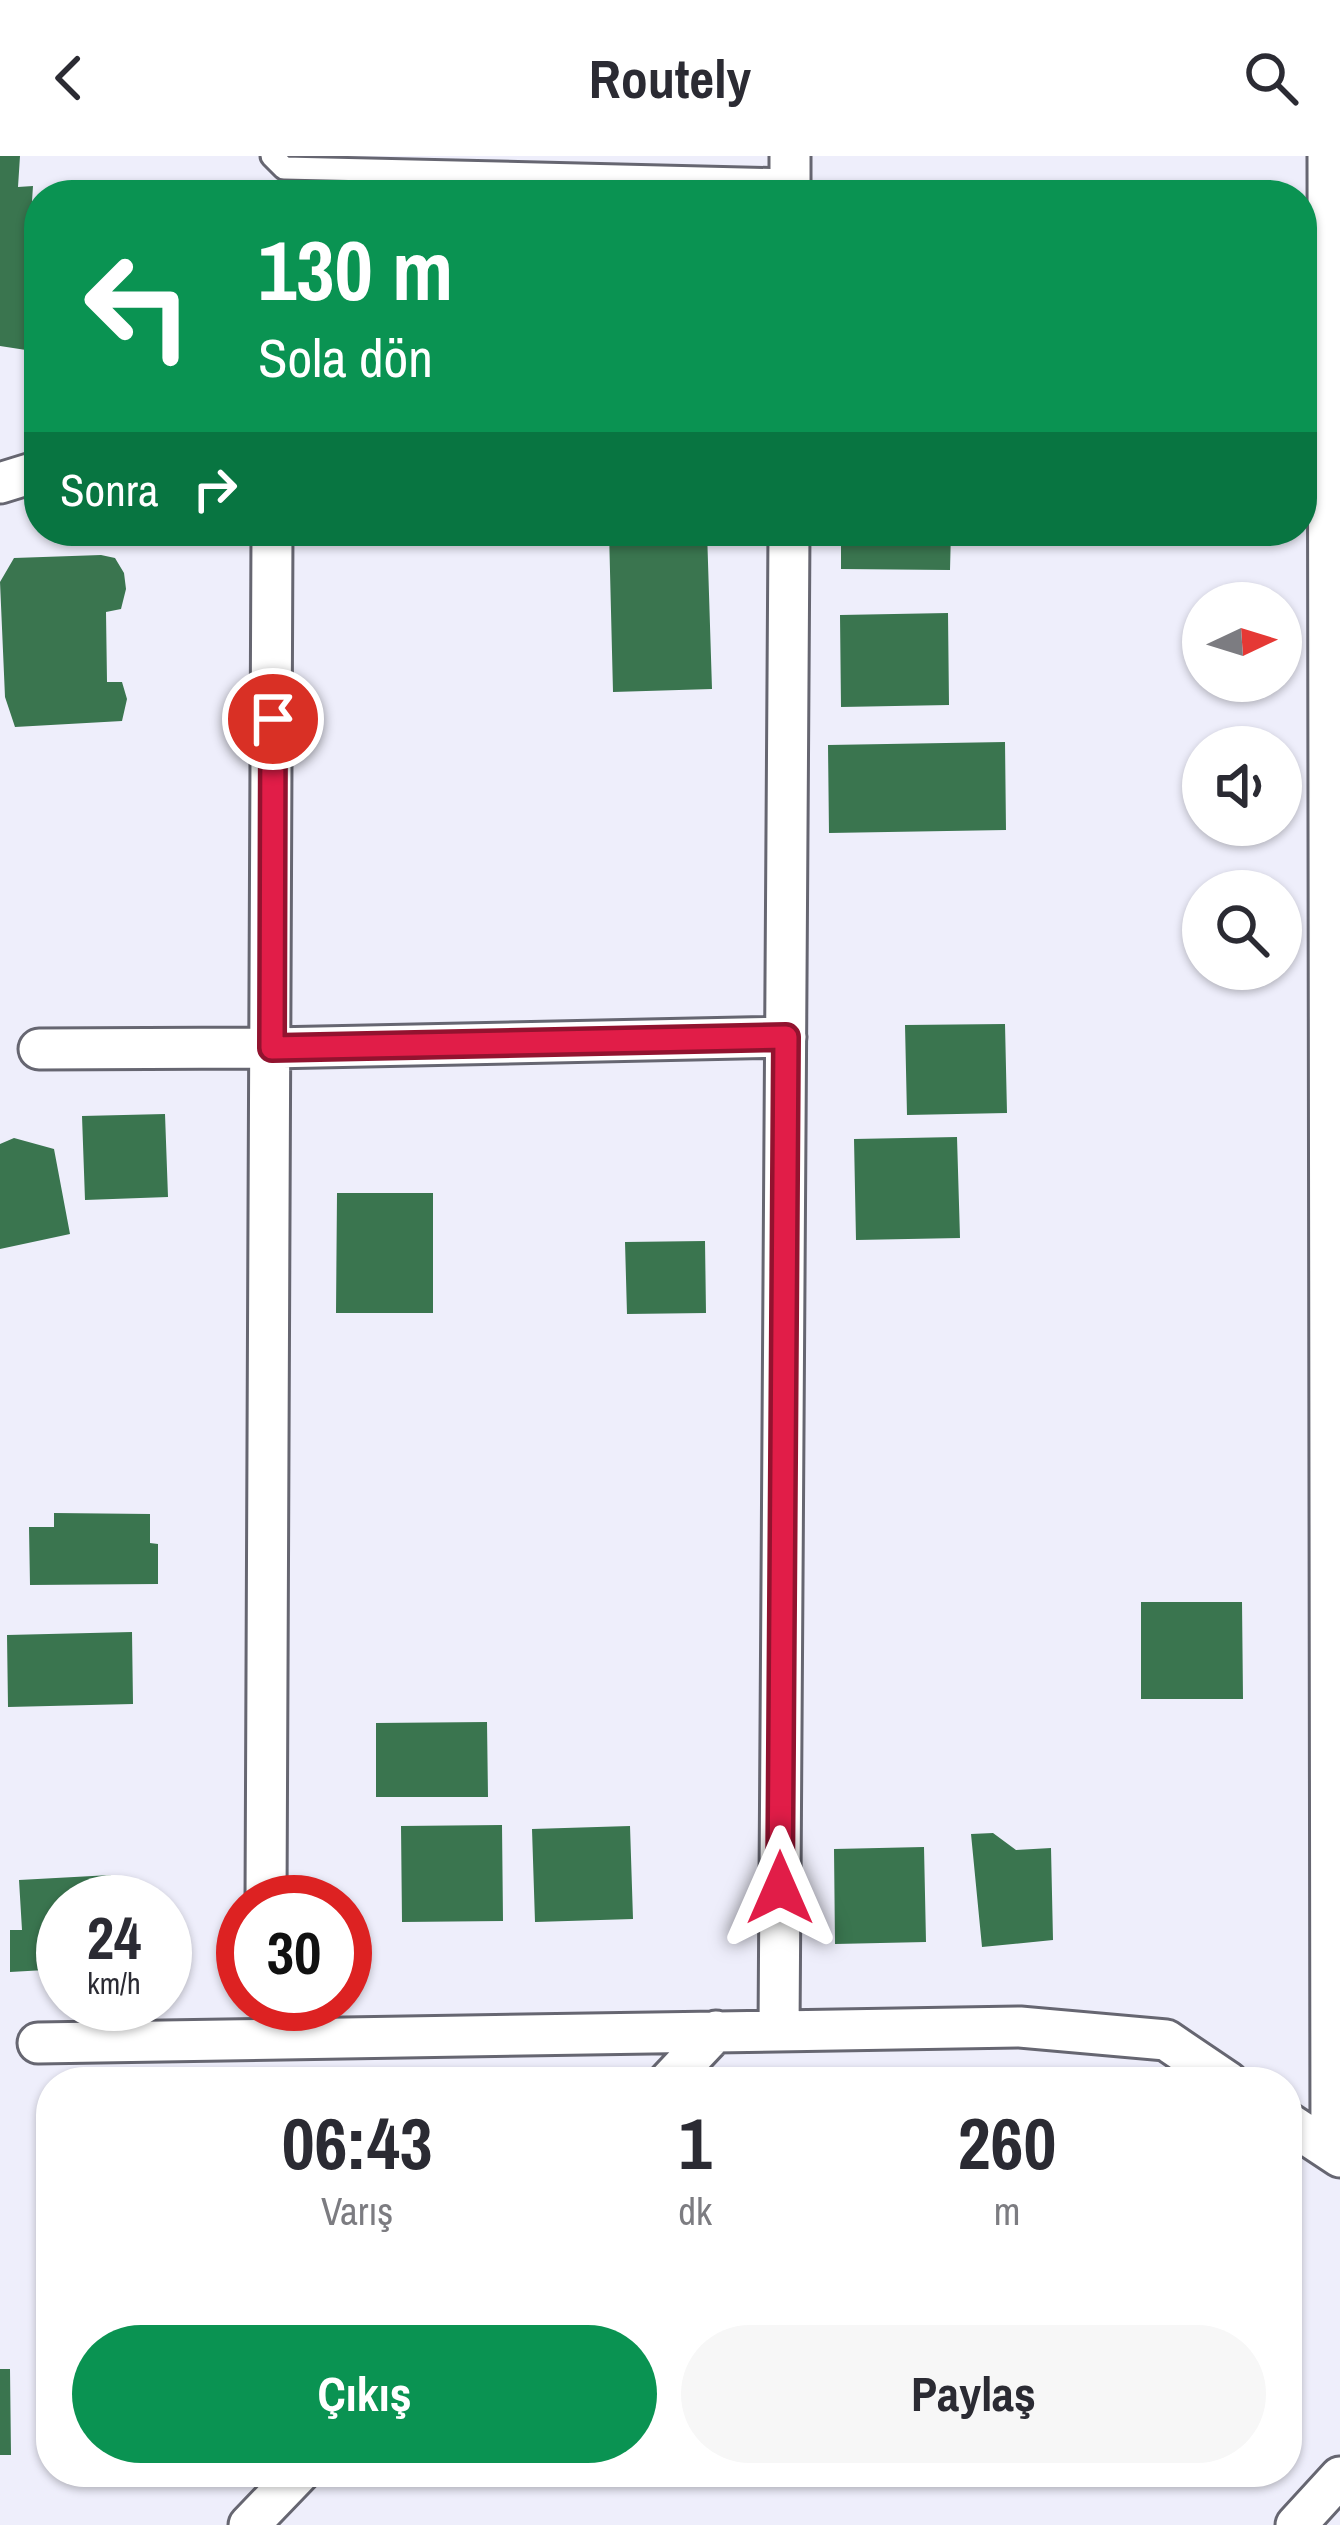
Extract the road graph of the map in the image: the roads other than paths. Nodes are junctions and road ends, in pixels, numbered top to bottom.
1 (272, 156) edge
2 (1328, 156) edge
3 (790, 177) edge
4 (1324, 253) edge
5 (272, 546) edge
6 (789, 546) edge
7 (786, 1037) junction
8 (39, 1048) dead end
9 (272, 1048) junction
10 (1334, 1084) edge
11 (266, 1875) edge
12 (1335, 2020) edge
13 (372, 2024) edge
14 (216, 2027) edge
15 (778, 2030) junction
16 (716, 2032) junction
17 (38, 2043) dead end
18 (682, 2067) edge
19 (1206, 2067) edge
20 (1302, 2132) edge
21 (1335, 2154) edge
22 (1340, 2477) edge
23 (286, 2487) edge
24 (249, 2525) edge
25 (1296, 2525) edge

1 - 3 lane
2 - 4 street
4 - 10 street
5 - 9 street
6 - 7 street
7 - 9 street
7 - 15 street
8 - 9 street
9 - 11 street
10 - 12 street
12 - 21 street
13 - 16 street
14 - 17 street
15 - 16 street
15 - 19 street
16 - 18 street
20 - 21 street
22 - 25 street
23 - 24 street

